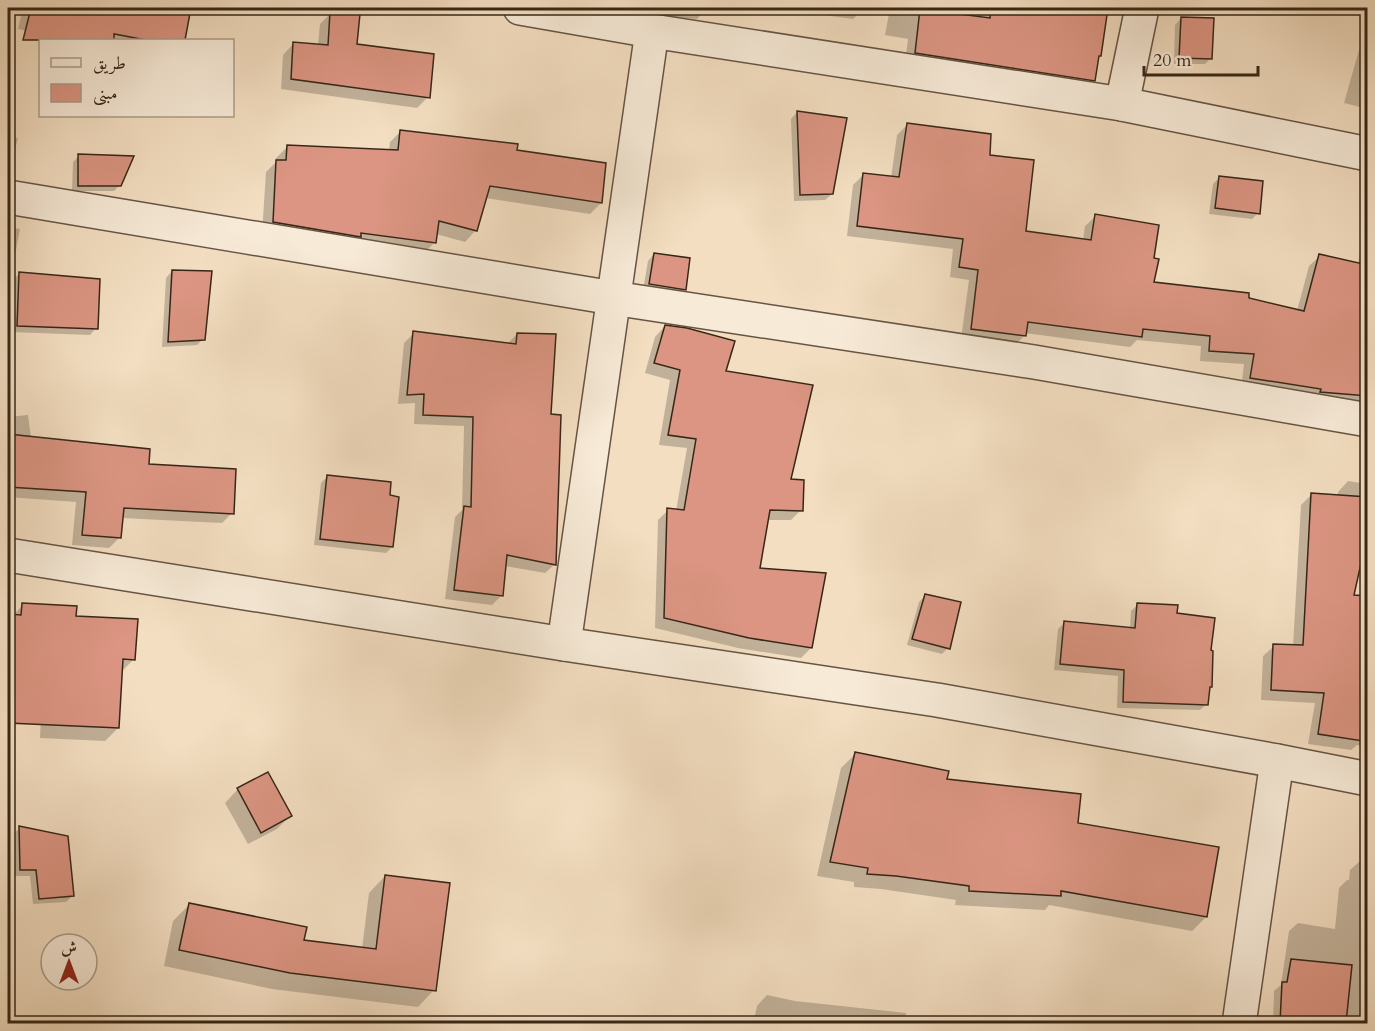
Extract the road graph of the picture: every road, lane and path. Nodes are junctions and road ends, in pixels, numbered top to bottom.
1 (520, 8) edge
2 (1142, 8) edge
3 (652, 31) junction
4 (1122, 104) junction
5 (1368, 154) edge
6 (8, 197) edge
7 (613, 298) junction
8 (1368, 420) edge
9 (8, 555) edge
10 (564, 644) junction
11 (1277, 761) junction
12 (1366, 773) edge
13 (1239, 1023) edge

1 - 3 street
2 - 4 street
3 - 4 street
3 - 7 street
4 - 5 street
6 - 7 street
7 - 8 street
7 - 10 street
9 - 10 street
10 - 11 street
11 - 12 street
11 - 13 street

